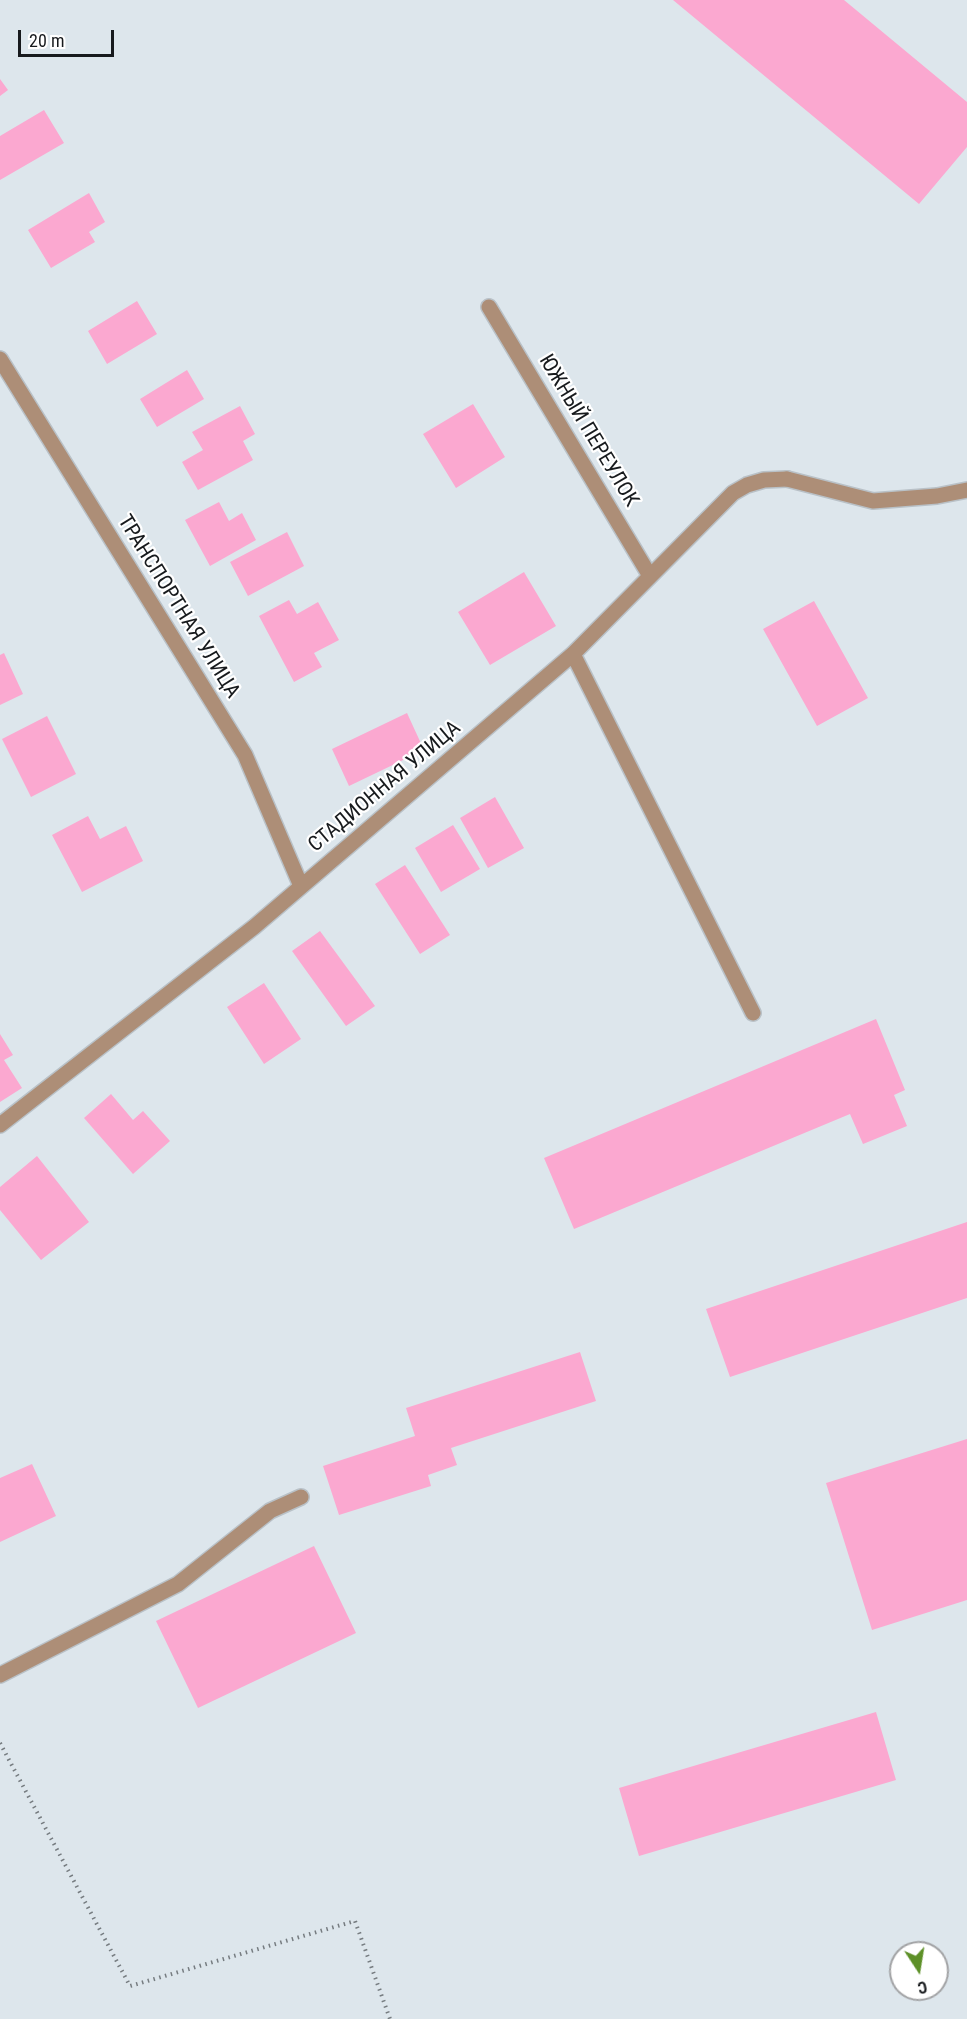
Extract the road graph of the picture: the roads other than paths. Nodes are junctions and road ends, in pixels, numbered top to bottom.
1 (489, 307) dead end
2 (0, 359) edge
3 (967, 490) edge
4 (651, 576) junction
5 (573, 654) junction
6 (301, 886) junction
7 (753, 1014) dead end
8 (0, 1125) edge
9 (301, 1497) dead end
10 (0, 1675) edge

1 - 4 street, ЮЖНЫЙ ПЕРЕУЛОК
2 - 6 street, ТРАНСПОРТНАЯ УЛИЦА
3 - 4 street, СТАДИОННАЯ УЛИЦА
4 - 5 street, СТАДИОННАЯ УЛИЦА
5 - 6 street, СТАДИОННАЯ УЛИЦА
5 - 7 street
6 - 8 street, СТАДИОННАЯ УЛИЦА
9 - 10 street

